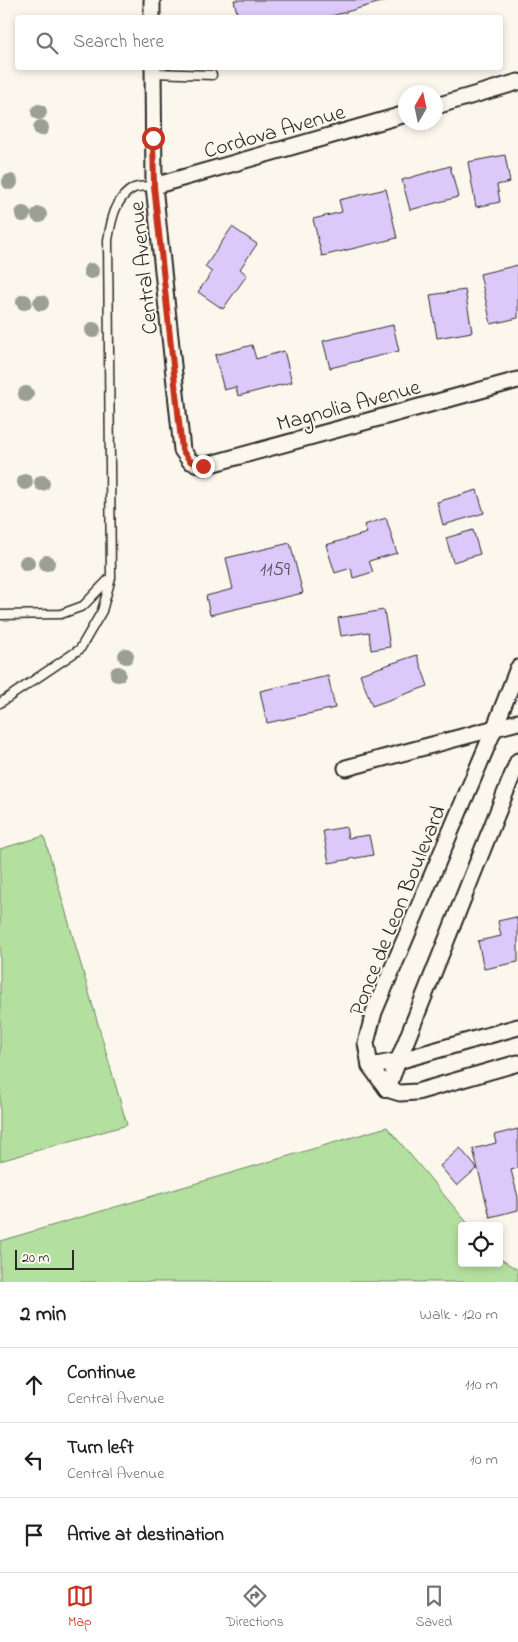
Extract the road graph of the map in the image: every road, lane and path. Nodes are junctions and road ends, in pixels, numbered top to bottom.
1 (152, 0) edge
2 (152, 15) edge
3 (153, 70) edge
4 (212, 75) dead end
5 (518, 82) edge
6 (443, 104) edge
7 (398, 116) edge
8 (154, 186) junction
9 (518, 380) edge
10 (190, 461) joint
11 (110, 578) junction
12 (0, 615) edge
13 (518, 668) edge
14 (0, 703) edge
15 (518, 722) edge
16 (495, 727) junction
17 (518, 760) edge
18 (346, 768) dead end
19 (518, 1027) edge
20 (398, 1061) junction
21 (518, 1063) edge
22 (370, 1066) junction
23 (387, 1089) junction

1 - 2 street
3 - 4 lane
3 - 8 street, Central Avenue
5 - 6 street
7 - 8 street, Cordova Avenue
8 - 10 street, Central Avenue
8 - 11 lane
9 - 10 street, Magnolia Avenue
11 - 12 lane
11 - 14 lane
13 - 16 street, Ponce de Leon Boulevard
15 - 16 street
16 - 18 street
16 - 22 street, Ponce de Leon Boulevard
17 - 20 street
19 - 20 street
20 - 22 street
20 - 23 street
21 - 23 street
22 - 23 street, Ponce de Leon Boulevard

